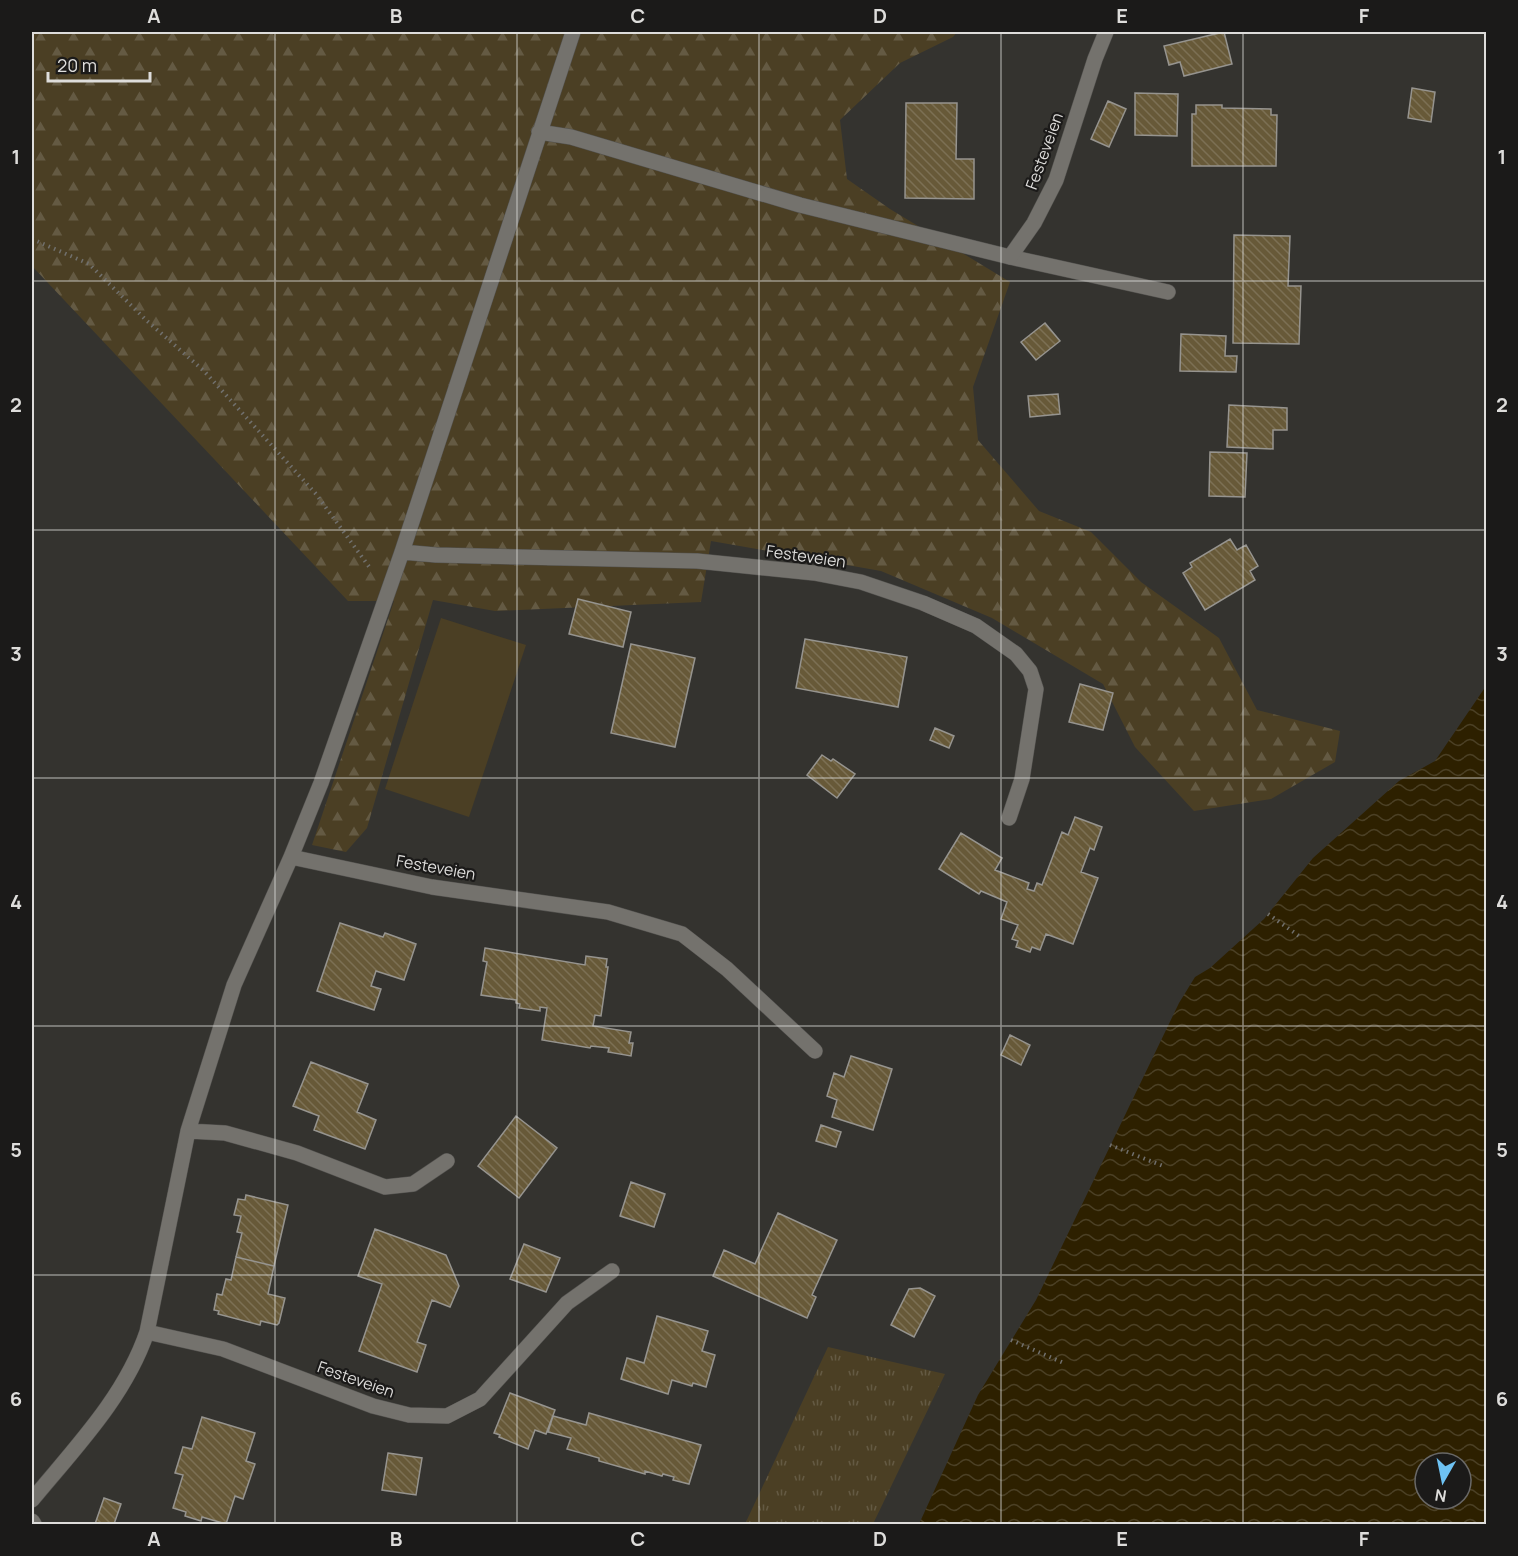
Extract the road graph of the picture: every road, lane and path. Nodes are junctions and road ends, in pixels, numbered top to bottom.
1 (573, 32) edge
2 (1106, 32) edge
3 (539, 132) junction
4 (32, 240) edge
5 (1010, 257) junction
6 (1168, 292) dead end
7 (402, 552) junction
8 (390, 587) junction
9 (1010, 818) dead end
10 (291, 857) junction
11 (1268, 914) dead end
12 (1302, 938) dead end
13 (815, 1051) dead end
14 (188, 1131) junction
15 (1110, 1145) dead end
16 (447, 1161) dead end
17 (1163, 1166) dead end
18 (612, 1271) dead end
19 (147, 1332) junction
20 (1011, 1340) dead end
21 (1066, 1364) dead end
22 (32, 1500) edge

1 - 3 street
2 - 5 street, Festeveien
3 - 5 street
3 - 7 street
4 - 8 path
5 - 6 street
7 - 8 street
7 - 9 street, Festeveien
8 - 10 street
10 - 13 street, Festeveien
10 - 14 street
11 - 12 path
14 - 16 street
14 - 19 street
15 - 17 path
18 - 19 street, Festeveien
19 - 22 street
20 - 21 path

